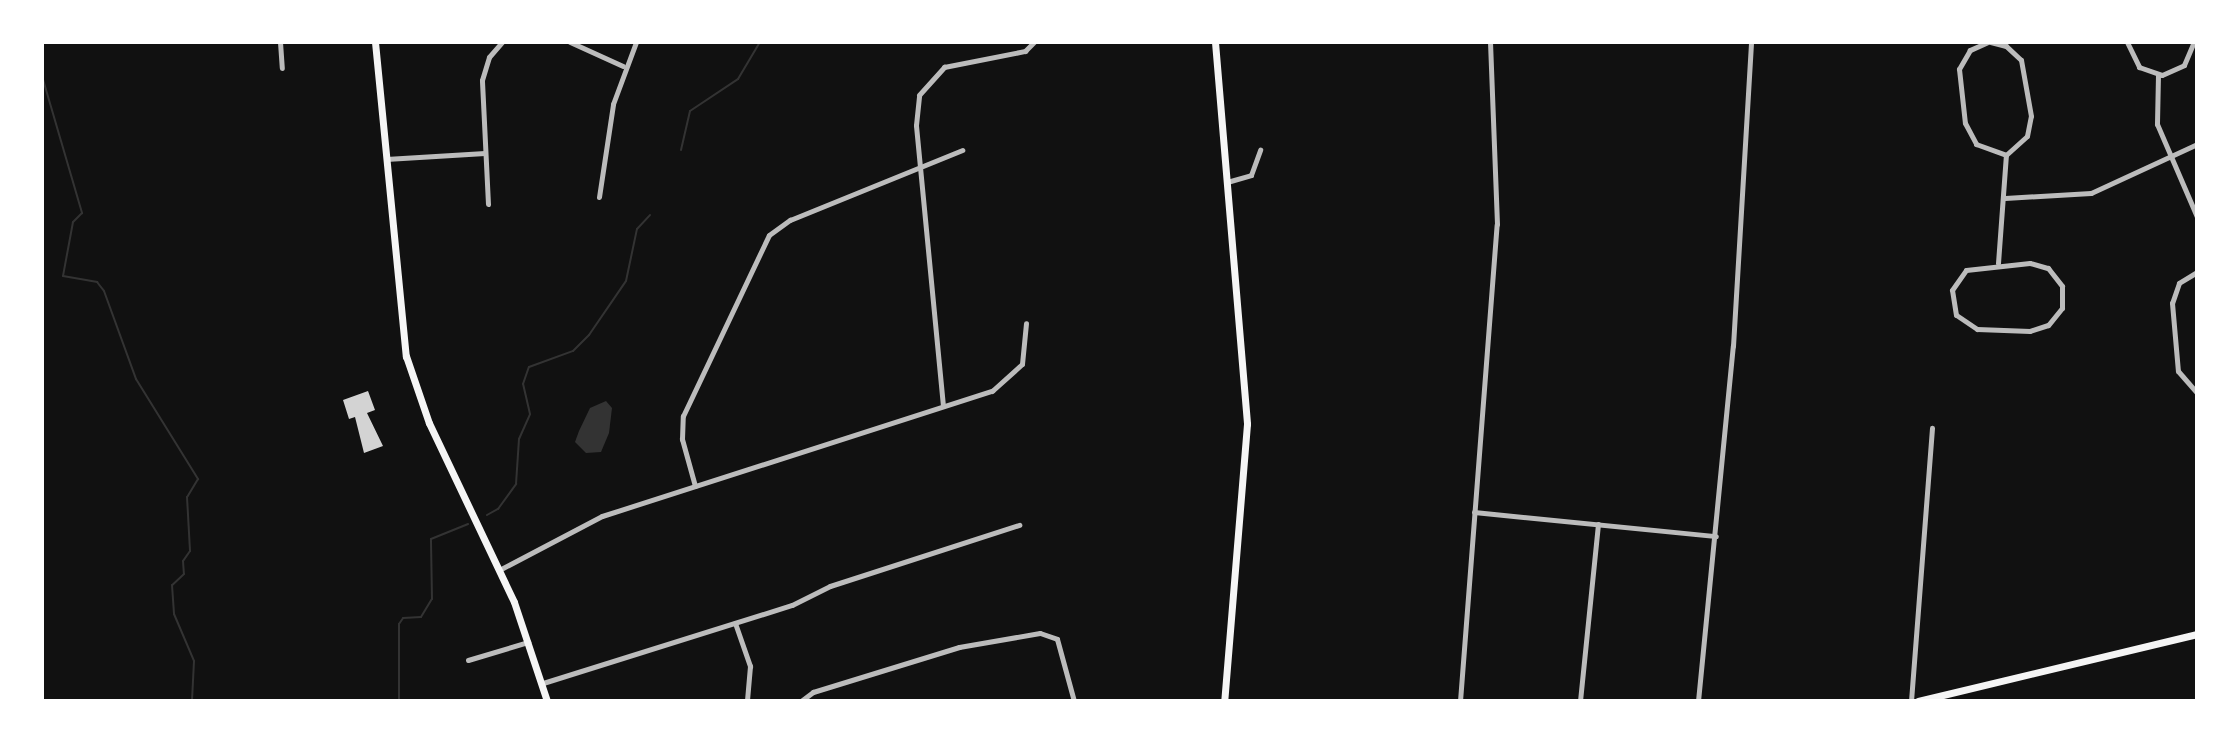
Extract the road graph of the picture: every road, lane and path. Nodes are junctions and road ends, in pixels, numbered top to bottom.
1 (280, 42) edge
2 (375, 42) edge
3 (502, 42) edge
4 (570, 42) edge
5 (636, 42) edge
6 (1034, 42) edge
7 (1215, 42) edge
8 (1490, 42) edge
9 (1751, 42) edge
10 (1989, 42) edge
11 (2127, 42) edge
12 (2194, 42) edge
13 (623, 66) junction
14 (282, 68) dead end
15 (2158, 75) junction
16 (2197, 144) edge
17 (962, 150) dead end
18 (1260, 150) dead end
19 (485, 153) junction
20 (2006, 155) junction
21 (2171, 156) junction
22 (385, 159) junction
23 (920, 168) junction
24 (1227, 182) junction
25 (599, 197) dead end
26 (2005, 198) junction
27 (488, 204) dead end
28 (2197, 217) edge
29 (1998, 263) junction
30 (2197, 272) edge
31 (1026, 323) dead end
32 (2197, 393) edge
33 (943, 406) junction
34 (1932, 428) dead end
35 (695, 486) junction
36 (1474, 512) junction
37 (1598, 524) junction
38 (1019, 525) dead end
39 (1716, 536) junction
40 (501, 569) junction
41 (735, 623) junction
42 (2197, 634) edge
43 (529, 642) junction
44 (468, 660) dead end
45 (543, 683) junction
46 (547, 701) edge
47 (747, 701) edge
48 (801, 701) edge
49 (1074, 701) edge
50 (1224, 701) edge
51 (1460, 701) edge
52 (1580, 701) edge
53 (1698, 701) edge
54 (1911, 701) edge
55 (1918, 701) edge

1 - 14 street
2 - 22 main road
3 - 19 street
4 - 13 street
5 - 13 street
6 - 23 street
7 - 24 main road
8 - 36 street
9 - 39 street
10 - 20 street
10 - 20 street
11 - 15 street
12 - 15 street
13 - 25 street
15 - 21 street
16 - 21 street
17 - 23 street
18 - 24 street
19 - 22 street
19 - 27 street
20 - 26 street
21 - 26 street
21 - 28 street
22 - 40 main road
23 - 33 street
23 - 35 street
24 - 50 main road
26 - 29 street
29 - 29 street
30 - 32 street
31 - 33 street
33 - 35 street
34 - 54 street
35 - 40 street
36 - 37 street
36 - 51 street
37 - 39 street
37 - 52 street
38 - 41 street
39 - 53 street
40 - 43 main road
41 - 45 street
41 - 47 street
42 - 55 main road
43 - 44 street
43 - 45 main road
45 - 46 main road
48 - 49 street

